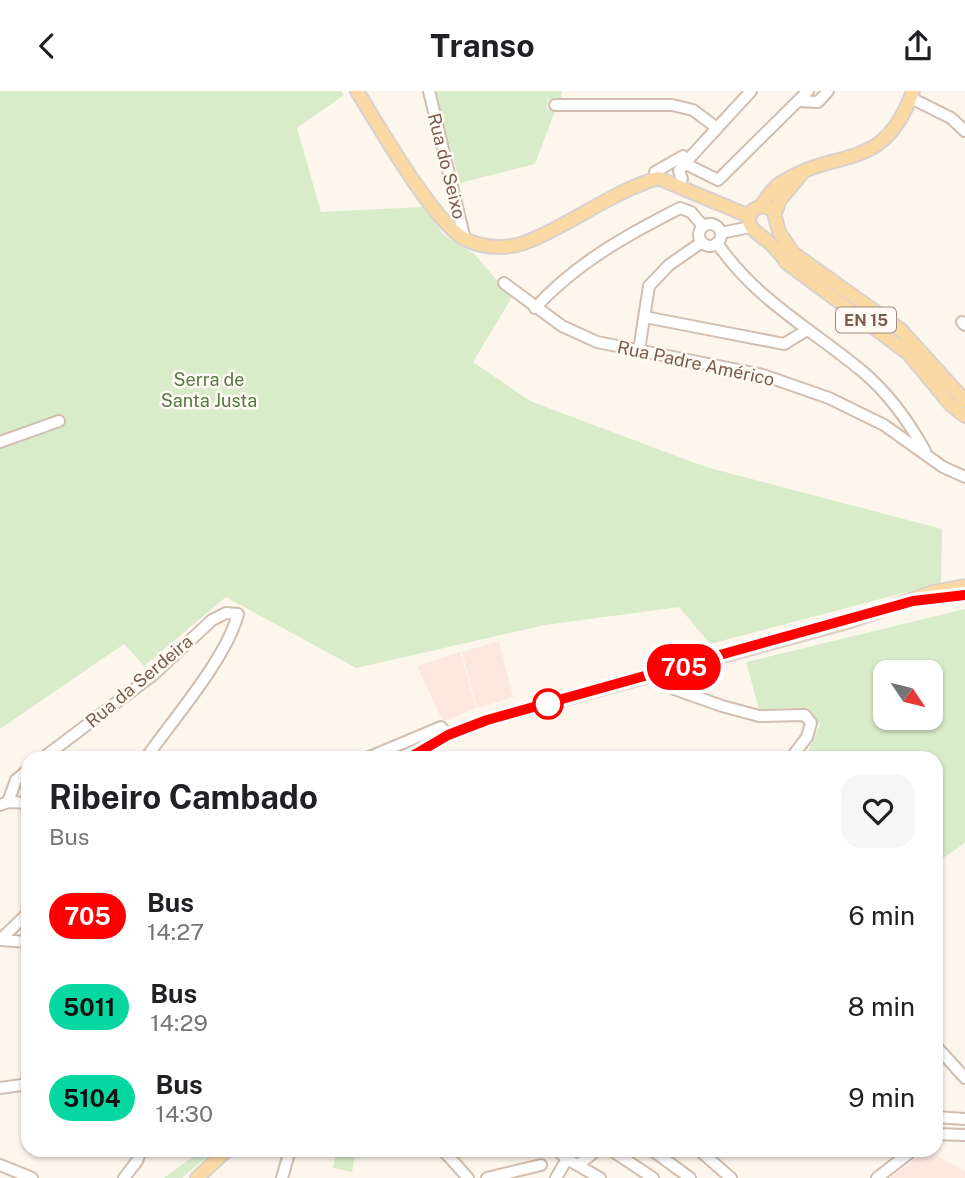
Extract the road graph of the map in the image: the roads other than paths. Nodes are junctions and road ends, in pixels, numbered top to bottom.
1 (357, 91) edge
2 (429, 91) edge
3 (751, 91) edge
4 (808, 91) edge
5 (828, 91) edge
6 (912, 95) edge
7 (798, 101) junction
8 (555, 105) dead end
9 (718, 128) junction
10 (964, 128) edge
11 (681, 162) junction
12 (655, 172) junction
13 (802, 173) junction
14 (682, 179) junction
15 (615, 196) junction
16 (755, 218) junction
17 (776, 218) junction
18 (703, 226) junction
19 (719, 238) junction
20 (466, 240) junction
21 (702, 242) junction
22 (504, 283) dead end
23 (535, 308) junction
24 (645, 317) junction
25 (807, 330) junction
26 (639, 350) junction
27 (965, 401) edge
28 (897, 408) junction
29 (965, 416) edge
30 (59, 421) dead end
31 (884, 425) junction
32 (0, 442) edge
33 (927, 453) junction
34 (965, 477) edge
35 (965, 586) edge
36 (965, 595) edge
37 (913, 601) junction
38 (659, 673) junction
39 (448, 735) junction
40 (52, 751) edge
41 (151, 751) edge
42 (384, 751) edge
43 (421, 751) edge
44 (796, 751) edge
45 (21, 776) edge
46 (4, 803) edge
47 (21, 920) edge
48 (0, 940) edge
49 (21, 942) edge
50 (943, 1054) edge
51 (965, 1078) edge
52 (21, 1085) edge
53 (0, 1088) edge
54 (943, 1117) edge
55 (948, 1117) junction
56 (965, 1119) edge
57 (943, 1123) edge
58 (943, 1133) edge
59 (965, 1135) edge
60 (138, 1157) edge
61 (220, 1157) edge
62 (288, 1157) edge
63 (449, 1157) edge
64 (549, 1157) edge
65 (565, 1157) edge
66 (582, 1157) edge
67 (622, 1157) edge
68 (662, 1157) edge
69 (707, 1157) edge
70 (904, 1157) edge
71 (572, 1162) junction
72 (0, 1165) edge
73 (541, 1165) junction
74 (32, 1178) edge
75 (124, 1178) edge
76 (197, 1178) edge
77 (282, 1178) edge
78 (468, 1178) edge
79 (486, 1178) edge
80 (600, 1178) edge
81 (653, 1178) edge
82 (690, 1178) edge
83 (731, 1178) edge
84 (877, 1178) edge

1 - 20 main road
2 - 20 street, Rua do Seixo
3 - 9 street
4 - 7 street
5 - 7 street
6 - 10 street
6 - 13 main road
7 - 11 street
8 - 9 street
9 - 11 street
11 - 12 street
11 - 14 street
12 - 14 main road
12 - 15 main road
13 - 16 main road
13 - 17 main road
14 - 16 main road
15 - 16 main road
15 - 20 main road
16 - 17 main road
16 - 17 main road
16 - 19 street
16 - 29 main road, EN 15
17 - 27 main road, EN 15
18 - 19 street
18 - 21 street
18 - 23 street
19 - 21 street
19 - 25 street
21 - 24 street
22 - 23 street, Rua Padre Américo
23 - 26 street, Rua Padre Américo
24 - 25 street
24 - 26 street
25 - 28 street
26 - 31 street, Rua Padre Américo
28 - 31 street
28 - 33 street
30 - 32 street
31 - 33 street, Rua Padre Américo
33 - 34 street, Rua Padre Américo
35 - 37 main road
36 - 37 main road
37 - 38 main road
38 - 39 main road
38 - 44 street
39 - 42 street
39 - 43 main road
40 - 41 street, Rua da Serdeira
45 - 46 street
47 - 48 street
48 - 49 street
50 - 51 street
52 - 53 street
54 - 55 street
55 - 56 street
55 - 57 street
58 - 59 street
60 - 75 street
61 - 76 main road
62 - 77 street
63 - 78 street
64 - 73 street
65 - 71 street
66 - 71 street
67 - 81 street
68 - 82 street
69 - 83 street
70 - 84 street
71 - 73 street
71 - 80 street
72 - 74 street
73 - 79 street

